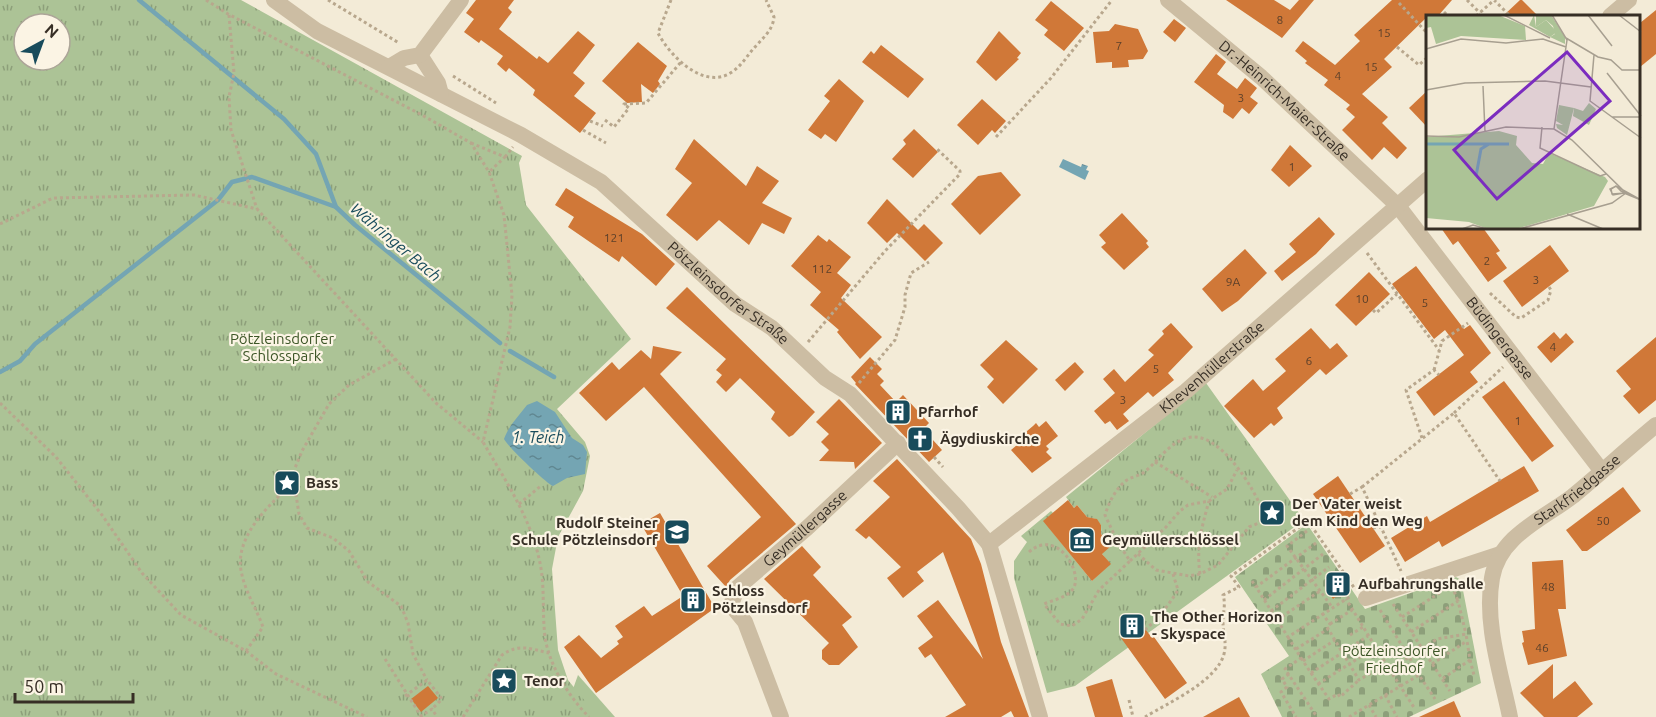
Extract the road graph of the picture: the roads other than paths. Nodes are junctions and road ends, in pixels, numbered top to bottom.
1 (274, 0) edge
2 (461, 0) edge
3 (1168, 0) edge
4 (1629, 0) edge
5 (1611, 15) edge
6 (420, 55) junction
7 (389, 67) junction
8 (441, 94) junction
9 (1426, 181) edge
10 (1398, 206) junction
11 (1656, 424) edge
12 (898, 443) junction
13 (1601, 470) junction
14 (989, 544) junction
15 (1500, 554) junction
16 (1360, 594) road end
17 (781, 717) edge
18 (1040, 717) edge
19 (1510, 717) edge

1 - 7 street, Pötzleinsdorfer Straße
2 - 6 street
3 - 10 street, Dr.-Heinrich-Maier-Straße
4 - 5 street
6 - 7 street
6 - 8 street
7 - 8 street, Pötzleinsdorfer Straße
8 - 12 street, Pötzleinsdorfer Straße
9 - 10 street, Khevenhüllerstraße
10 - 13 street, Büdingergasse
10 - 14 street, Khevenhüllerstraße
11 - 13 street, Starkfriedgasse
12 - 14 street, Pötzleinsdorfer Straße
12 - 17 street, Geymüllergasse
13 - 15 street, Starkfriedgasse
14 - 18 street, Pötzleinsdorfer Straße
15 - 16 street, Starkfriedgasse
15 - 19 street, Starkfriedgasse

